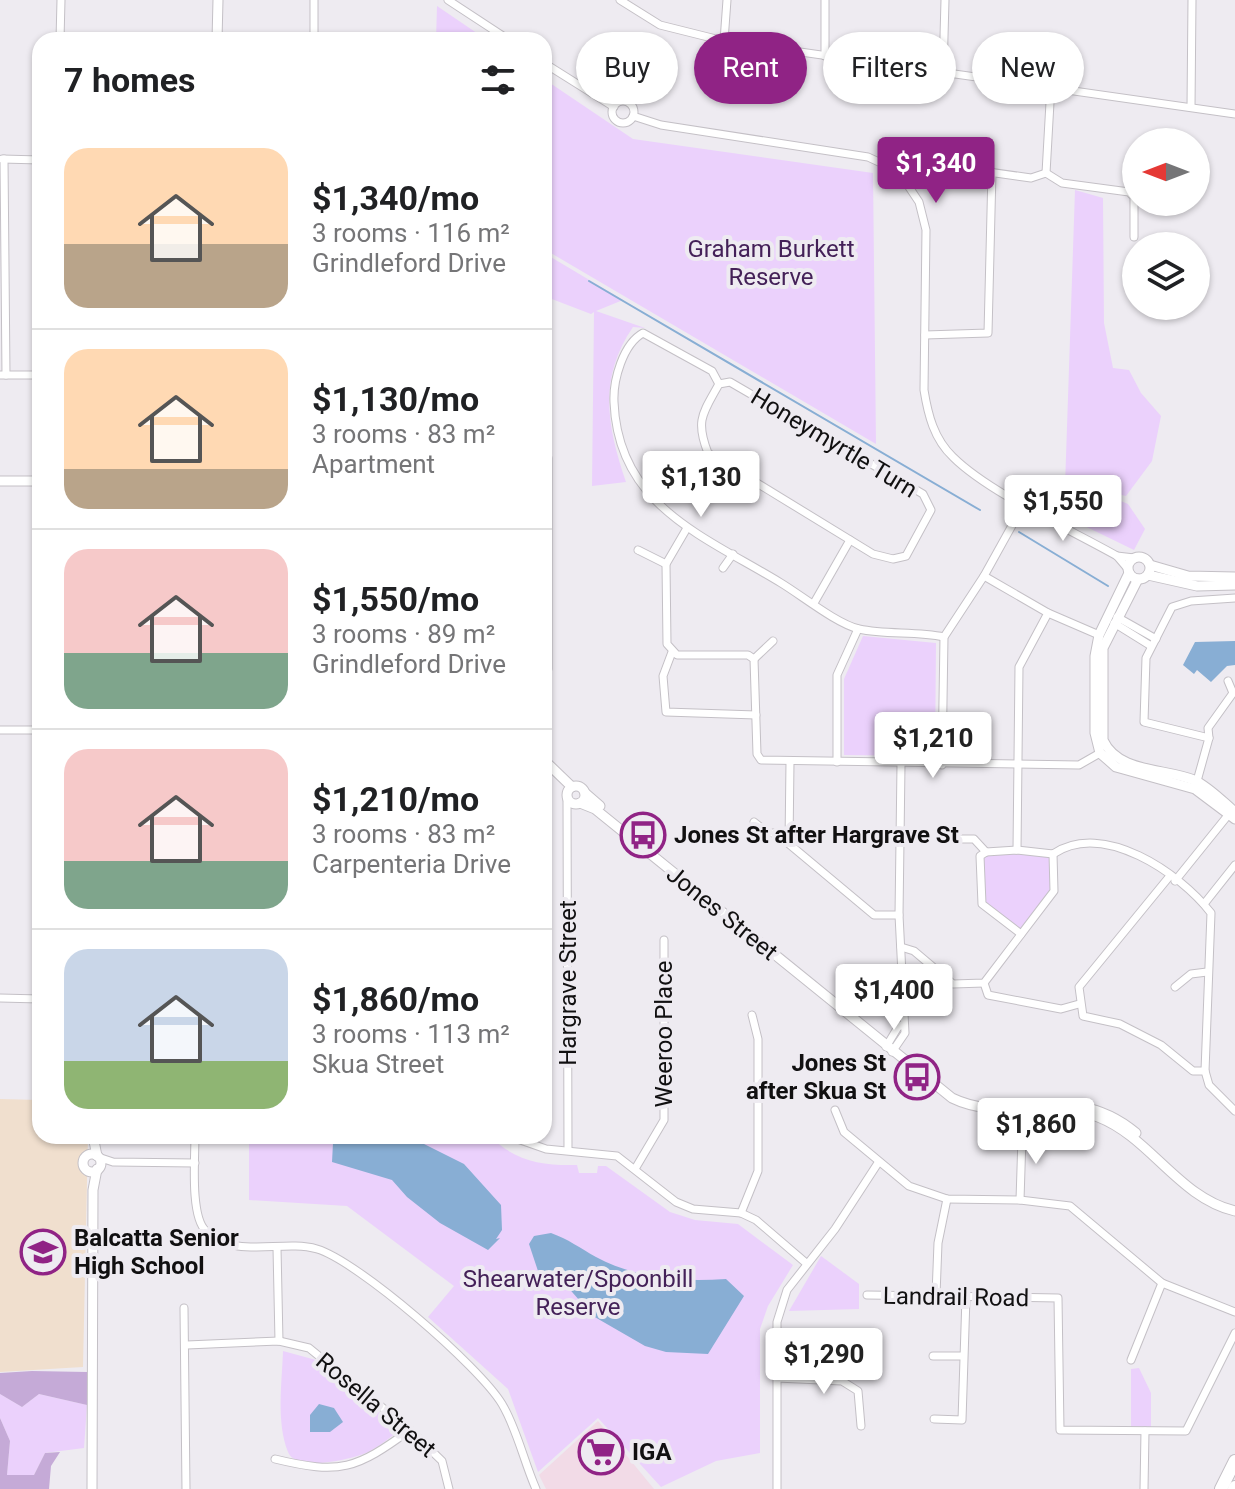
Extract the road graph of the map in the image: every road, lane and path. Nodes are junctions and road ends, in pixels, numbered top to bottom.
1 (61, 0) edge
2 (218, 0) edge
3 (314, 0) edge
4 (448, 0) edge
5 (620, 0) edge
6 (727, 0) edge
7 (825, 0) edge
8 (945, 0) edge
9 (1192, 0) edge
10 (60, 32) edge
11 (217, 32) edge
12 (314, 32) edge
13 (497, 32) edge
14 (725, 32) edge
15 (825, 32) edge
16 (944, 32) edge
17 (694, 34) edge
18 (552, 68) edge
19 (1084, 90) edge
20 (1050, 104) edge
21 (614, 107) junction
22 (1191, 107) junction
23 (1235, 114) edge
24 (633, 116) junction
25 (2, 159) edge
26 (32, 160) edge
27 (992, 172) junction
28 (1046, 173) junction
29 (903, 178) junction
30 (1134, 232) edge
31 (925, 335) junction
32 (3, 375) edge
33 (32, 375) edge
34 (719, 384) junction
35 (0, 484) edge
36 (32, 484) edge
37 (1024, 504) junction
38 (687, 528) junction
39 (850, 540) junction
40 (638, 550) dead end
41 (733, 554) junction
42 (1117, 556) junction
43 (1134, 558) junction
44 (666, 564) junction
45 (723, 568) dead end
46 (1139, 572) junction
47 (984, 576) junction
48 (1235, 577) edge
49 (1235, 585) edge
50 (1235, 598) edge
51 (814, 603) junction
52 (1048, 613) junction
53 (1116, 620) junction
54 (858, 629) junction
55 (1099, 635) junction
56 (944, 637) junction
57 (773, 641) dead end
58 (1153, 642) junction
59 (672, 652) junction
60 (754, 659) junction
61 (1228, 681) dead end
62 (756, 715) junction
63 (0, 730) edge
64 (32, 730) edge
65 (1209, 738) junction
66 (1100, 753) junction
67 (790, 762) junction
68 (837, 762) junction
69 (1018, 764) junction
70 (901, 765) junction
71 (942, 765) junction
72 (552, 770) edge
73 (552, 775) edge
74 (1197, 781) junction
75 (569, 792) junction
76 (585, 793) junction
77 (579, 804) junction
78 (1233, 815) edge
79 (569, 817) junction
80 (754, 822) dead end
81 (789, 833) junction
82 (961, 839) dead end
83 (1017, 850) junction
84 (986, 852) junction
85 (1053, 854) junction
86 (1235, 865) edge
87 (1172, 879) junction
88 (1204, 904) junction
89 (899, 915) junction
90 (1021, 934) junction
91 (664, 940) dead end
92 (901, 947) junction
93 (1207, 972) junction
94 (984, 983) junction
95 (1175, 987) dead end
96 (0, 998) edge
97 (32, 999) edge
98 (1079, 1004) junction
99 (752, 1015) dead end
100 (891, 1047) junction
101 (1205, 1071) junction
102 (1020, 1107) junction
103 (835, 1110) dead end
104 (1235, 1111) edge
105 (94, 1144) edge
106 (195, 1144) edge
107 (525, 1144) edge
108 (568, 1150) junction
109 (96, 1161) junction
110 (195, 1163) junction
111 (878, 1163) junction
112 (635, 1169) junction
113 (93, 1190) junction
114 (947, 1199) junction
115 (1020, 1200) junction
116 (1235, 1208) edge
117 (741, 1213) junction
118 (277, 1248) junction
119 (806, 1263) junction
120 (1162, 1283) junction
121 (867, 1295) dead end
122 (936, 1295) junction
123 (966, 1297) junction
124 (184, 1308) dead end
125 (1235, 1312) edge
126 (1235, 1333) edge
127 (279, 1341) junction
128 (187, 1345) junction
129 (933, 1356) dead end
130 (962, 1356) junction
131 (1131, 1360) dead end
132 (777, 1378) junction
133 (934, 1419) dead end
134 (861, 1426) dead end
135 (410, 1430) junction
136 (1145, 1431) junction
137 (275, 1459) dead end
138 (1235, 1461) edge
139 (92, 1489) edge
140 (186, 1489) edge
141 (449, 1489) edge
142 (536, 1489) edge
143 (777, 1489) edge
144 (1144, 1489) edge
145 (1221, 1489) edge

1 - 10 street
2 - 11 street
3 - 12 street
4 - 13 street
5 - 17 street
6 - 14 street
7 - 15 street
8 - 16 street
9 - 22 street
18 - 21 street
19 - 22 street
20 - 28 street
21 - 24 street
21 - 24 street
22 - 23 street
24 - 29 street
25 - 26 street
25 - 32 street
27 - 28 street
27 - 29 street
27 - 31 street
28 - 30 street
29 - 31 street
31 - 37 street
32 - 33 street
34 - 38 street
34 - 39 street, Honeymyrtle Turn
34 - 39 street, Honeymyrtle Turn
35 - 36 street
37 - 42 street
37 - 47 street
38 - 41 street
38 - 44 street
39 - 51 street
40 - 44 street
41 - 45 street
41 - 51 street
42 - 43 street
42 - 46 street
43 - 46 street
43 - 46 street
44 - 59 street
46 - 48 street
46 - 49 street
46 - 53 street
46 - 55 street
47 - 52 street
47 - 56 street
50 - 58 street
51 - 54 street
52 - 55 street
52 - 69 street
53 - 58 street
53 - 74 street
54 - 56 street
54 - 68 street
55 - 66 street
56 - 71 street
57 - 60 street
58 - 65 street
59 - 60 street
59 - 62 street
60 - 62 street
61 - 65 street
62 - 67 street
63 - 64 street
65 - 74 street
66 - 69 street
66 - 78 street
67 - 68 street
67 - 81 street
68 - 70 street
69 - 71 street
69 - 83 street
70 - 71 street
70 - 89 street
72 - 75 street, Jones Street
73 - 75 street, Jones Street
74 - 78 street
75 - 76 street, Jones Street
75 - 77 street, Jones Street
75 - 79 street, Hargrave Street
76 - 77 street
76 - 100 street, Jones Street
77 - 79 street
77 - 100 street, Jones Street
78 - 87 street
79 - 108 street, Hargrave Street
80 - 81 street
81 - 89 street
82 - 84 street
83 - 84 street
83 - 85 street
84 - 90 street
85 - 87 street
85 - 90 street
86 - 88 street
87 - 88 street
87 - 98 street
88 - 93 street
89 - 92 street
90 - 94 street
91 - 112 street, Weeroo Place
92 - 94 street
92 - 100 street
93 - 95 street
93 - 101 street
94 - 98 street
96 - 97 street
98 - 101 street
99 - 117 street
100 - 102 street, Jones Street
101 - 104 street
102 - 115 street
102 - 116 street, Jones Street
103 - 111 street
105 - 109 street
106 - 110 street
107 - 108 street
108 - 112 street
109 - 110 street
109 - 113 street
109 - 113 street
110 - 118 street
111 - 114 street
111 - 119 street
112 - 117 street
113 - 139 street
114 - 115 street
114 - 122 street
115 - 120 street
117 - 119 street
118 - 127 street
118 - 142 street
119 - 132 street
120 - 125 street
120 - 131 street
121 - 122 street, Landrail Road
122 - 123 street, Landrail Road
123 - 130 street
123 - 136 street, Landrail Road
124 - 128 street
126 - 136 street
127 - 128 street, Rosella Street
127 - 135 street, Rosella Street
128 - 140 street
129 - 130 street
130 - 133 street
132 - 134 street
132 - 143 street
135 - 137 street
135 - 141 street, Rosella Street
136 - 144 street
138 - 145 highway

